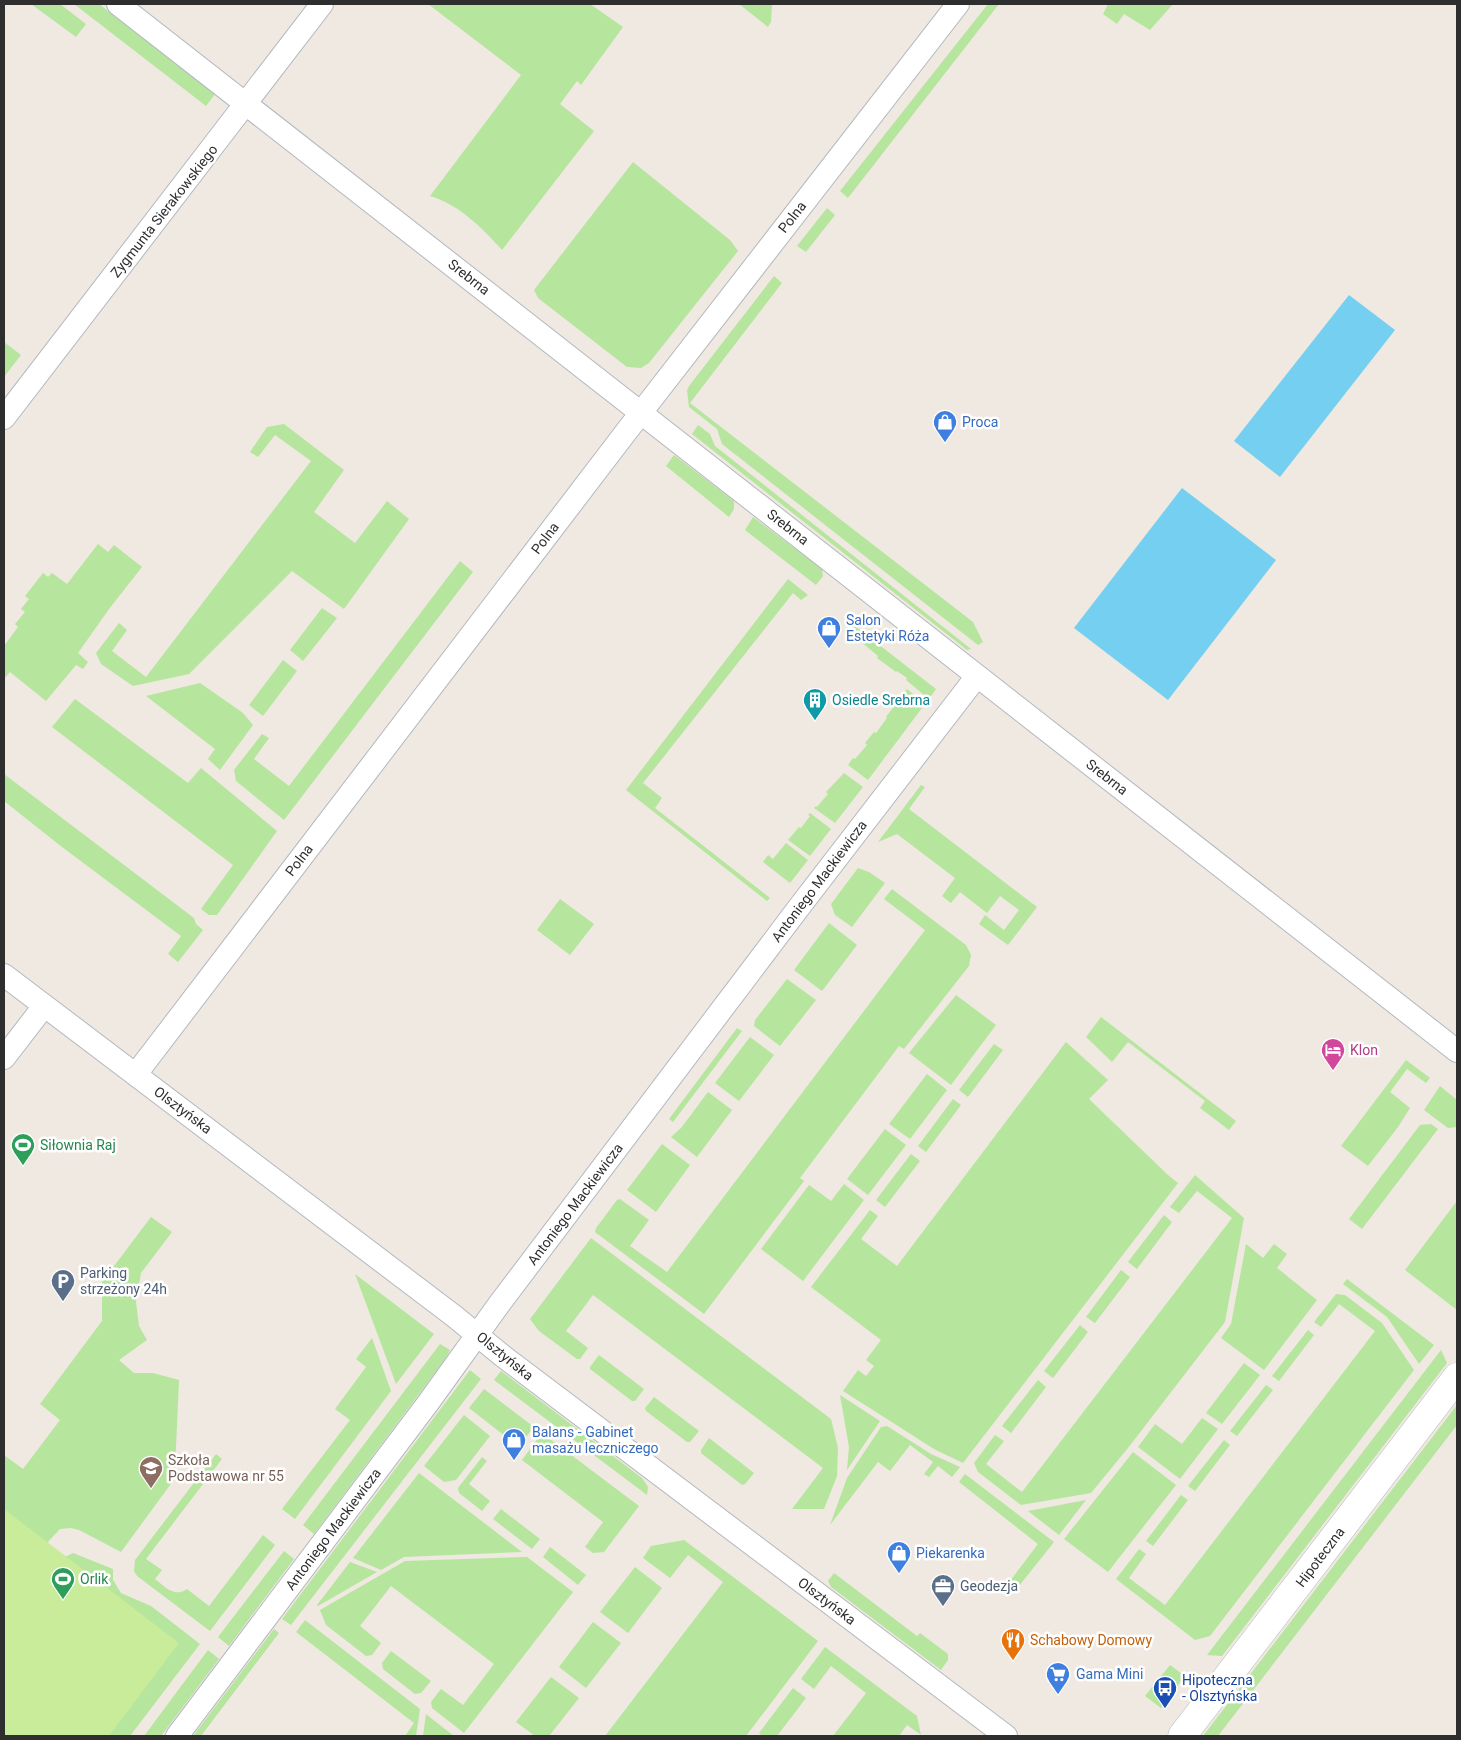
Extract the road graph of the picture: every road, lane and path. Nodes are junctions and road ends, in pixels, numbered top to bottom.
1 (118, 4) edge
2 (322, 4) edge
3 (958, 4) edge
4 (247, 103) junction
5 (642, 412) junction
6 (4, 418) edge
7 (977, 676) junction
8 (4, 975) edge
9 (44, 1006) junction
10 (1457, 1051) edge
11 (4, 1058) edge
12 (136, 1074) junction
13 (478, 1335) junction
14 (1457, 1377) edge
15 (177, 1736) edge
16 (1006, 1736) edge
17 (1182, 1736) edge

1 - 4 street, Srebrna
2 - 4 street, Zygmunta Sierakowskiego
3 - 5 street, Polna
4 - 5 street, Srebrna
4 - 6 street, Zygmunta Sierakowskiego
5 - 7 street, Srebrna
5 - 12 street, Polna
7 - 10 street, Srebrna
7 - 13 street, Antoniego Mackiewicza
8 - 9 street, Olsztyńska
9 - 11 street
9 - 12 street, Olsztyńska
12 - 13 street, Olsztyńska
13 - 15 street, Antoniego Mackiewicza
13 - 16 street, Olsztyńska
14 - 17 street, Hipoteczna

